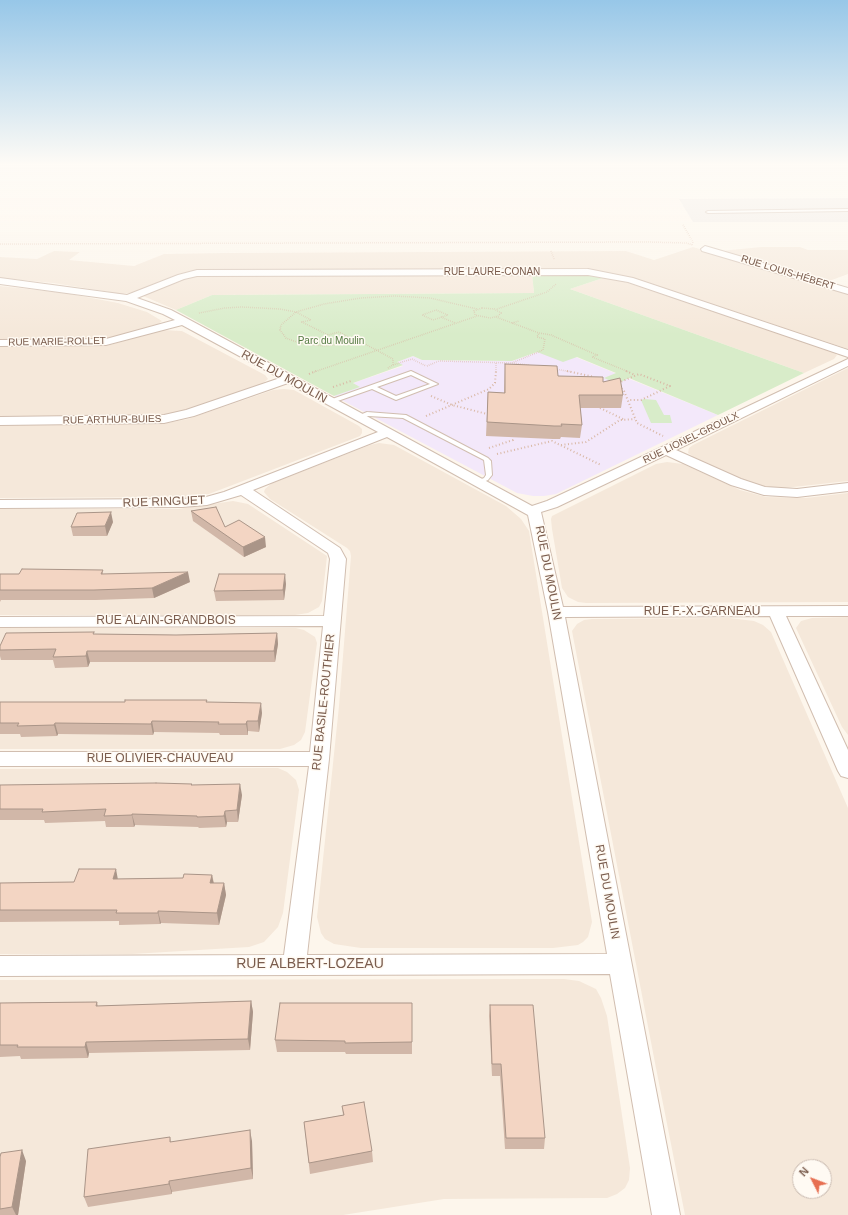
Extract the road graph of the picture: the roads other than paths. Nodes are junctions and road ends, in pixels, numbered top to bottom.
1 (705, 249) road end
2 (843, 280) dead end
3 (0, 281) edge
4 (830, 286) junction
5 (848, 292) edge
6 (128, 298) junction
7 (184, 321) junction
8 (0, 343) edge
9 (848, 354) edge
10 (848, 362) edge
11 (289, 379) junction
12 (372, 387) junction
13 (330, 402) junction
14 (358, 418) junction
15 (0, 420) edge
16 (387, 433) junction
17 (666, 444) junction
18 (479, 482) junction
19 (848, 487) edge
20 (243, 490) junction
21 (0, 504) edge
22 (533, 510) junction
23 (776, 611) junction
24 (848, 611) edge
25 (556, 612) junction
26 (332, 621) junction
27 (0, 622) edge
28 (319, 759) junction
29 (0, 760) edge
30 (846, 764) edge
31 (294, 964) junction
32 (620, 964) junction
33 (0, 966) edge
34 (666, 1215) edge

1 - 4 street, RUE LOUIS-HÉBERT
2 - 4 street
3 - 6 street, RUE DU MOULIN
4 - 5 street, RUE LOUIS-HÉBERT
6 - 7 street, RUE DU MOULIN
6 - 9 street, RUE LAURE-CONAN
7 - 8 street, RUE MARIE-ROLLET
7 - 11 street, RUE DU MOULIN
10 - 17 street, RUE LIONEL-GROULX
11 - 13 street, RUE DU MOULIN
11 - 15 street, RUE ARTHUR-BUIES
12 - 12 lane
12 - 13 lane
13 - 14 street, RUE DU MOULIN
14 - 16 street, RUE DU MOULIN
14 - 18 lane
16 - 18 street, RUE DU MOULIN
16 - 20 street, RUE RINGUET
17 - 19 street
17 - 22 street, RUE LIONEL-GROULX
18 - 22 street, RUE DU MOULIN
20 - 21 street, RUE RINGUET
20 - 26 street, RUE BASILE-ROUTHIER
22 - 25 street, RUE DU MOULIN
23 - 24 street, RUE F.-X.-GARNEAU
23 - 25 street, RUE F.-X.-GARNEAU
23 - 30 street
25 - 32 street, RUE DU MOULIN
26 - 27 street, RUE ALAIN-GRANDBOIS
26 - 28 street, RUE BASILE-ROUTHIER
28 - 29 street, RUE OLIVIER-CHAUVEAU
28 - 31 street, RUE BASILE-ROUTHIER
31 - 32 street, RUE ALBERT-LOZEAU
31 - 33 street, RUE ALBERT-LOZEAU
32 - 34 street, RUE DU MOULIN

